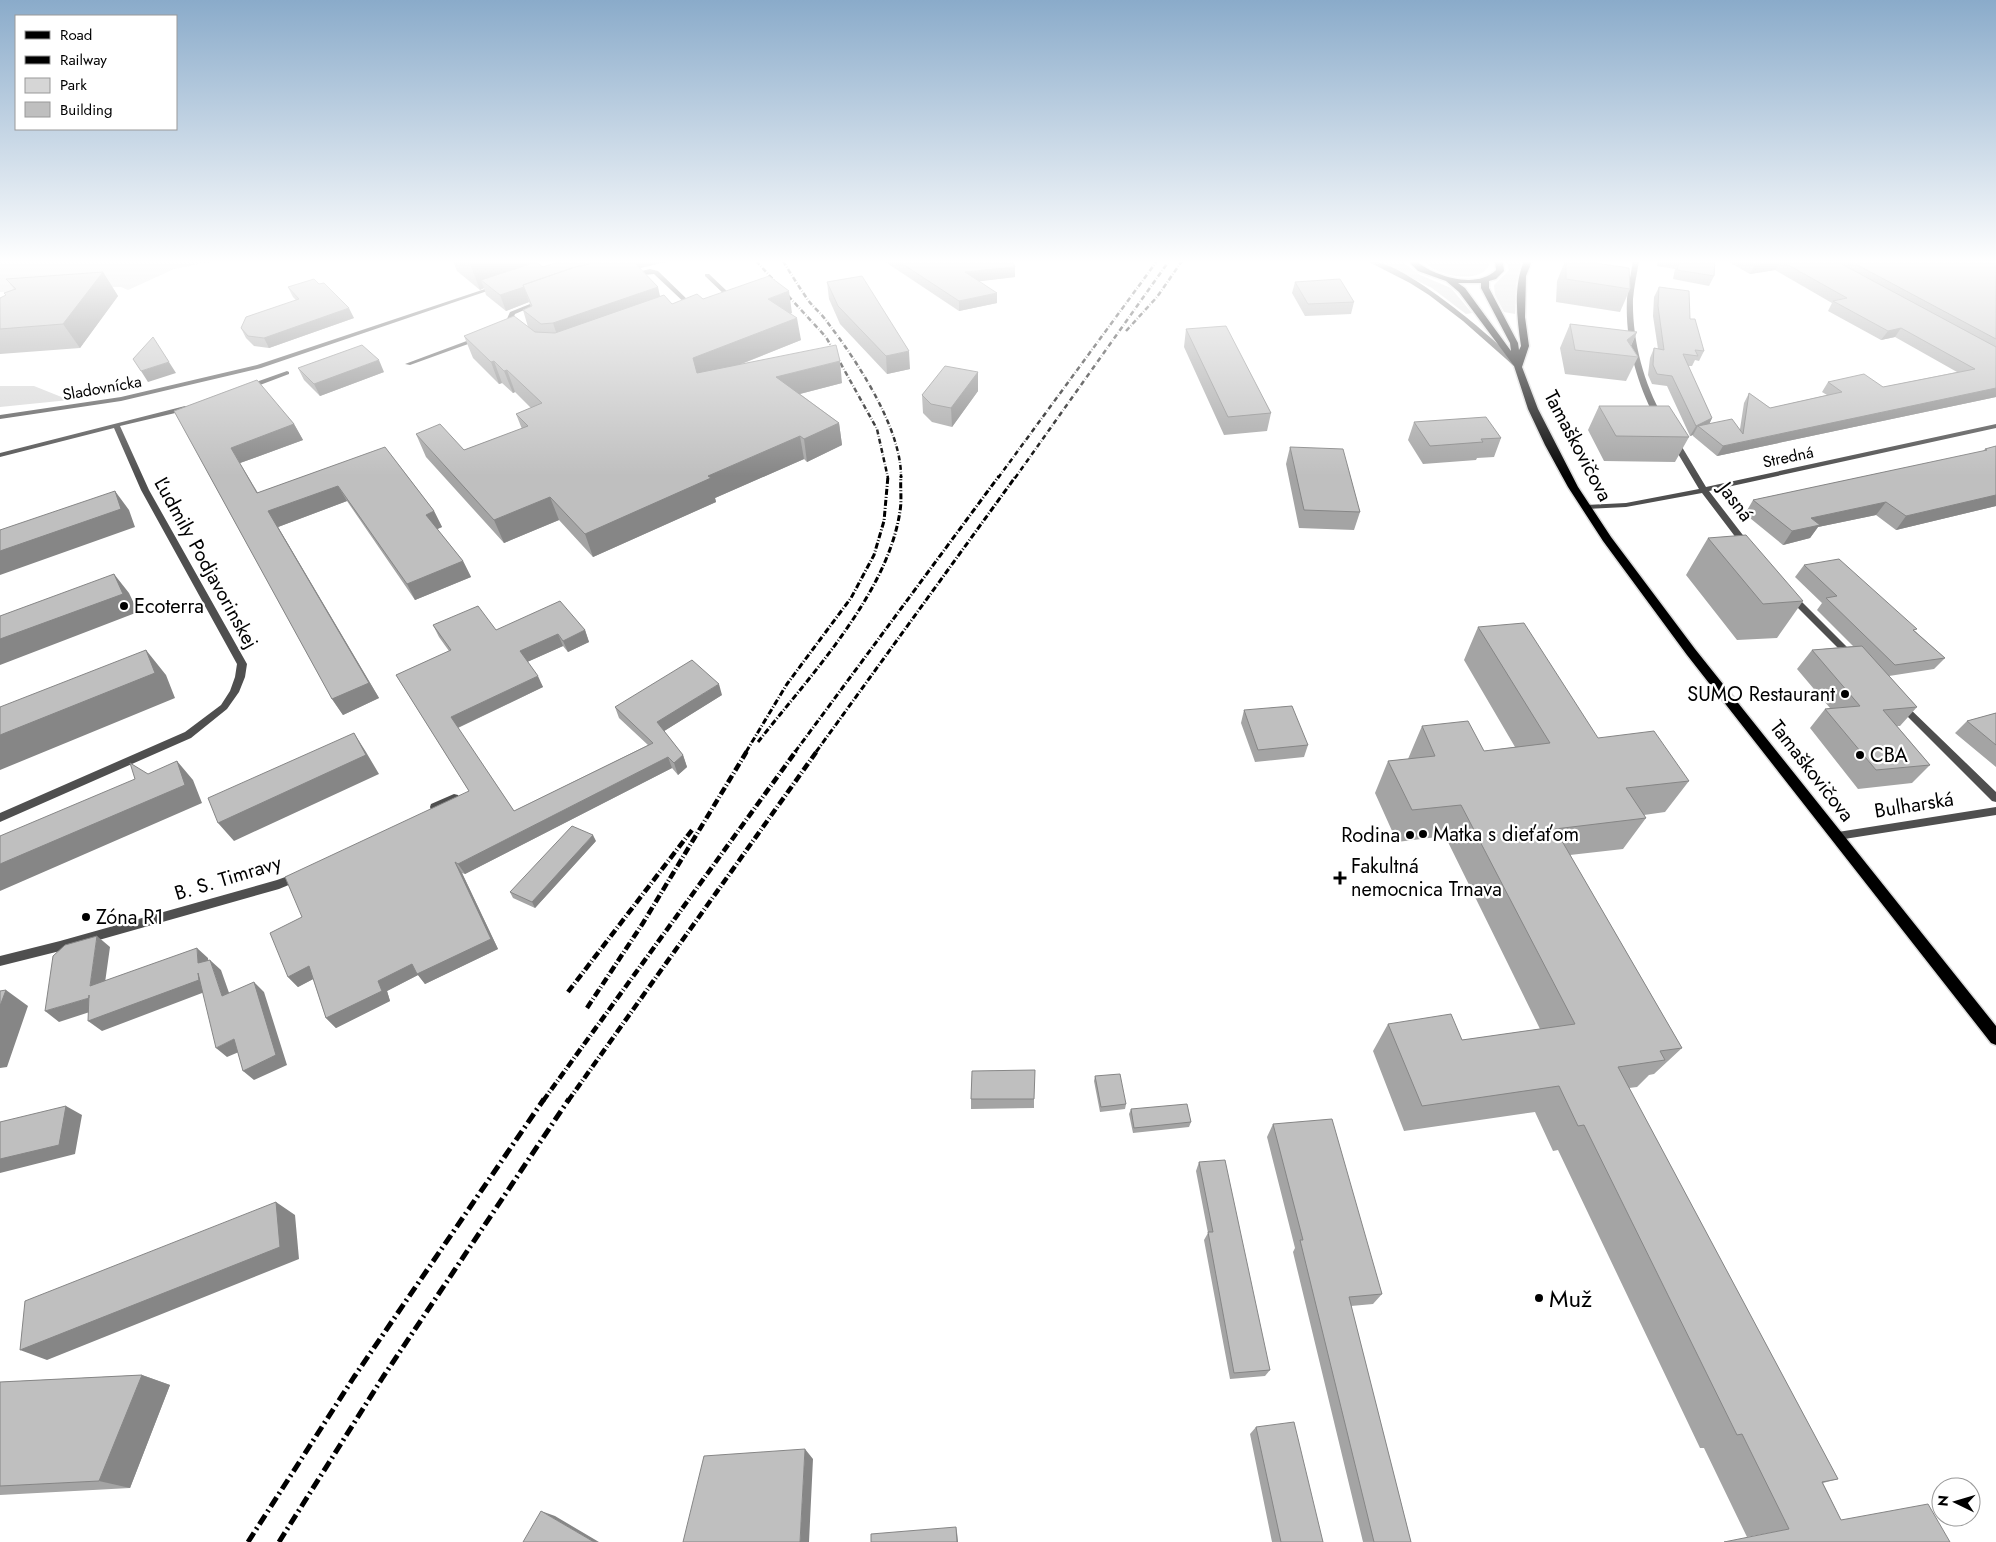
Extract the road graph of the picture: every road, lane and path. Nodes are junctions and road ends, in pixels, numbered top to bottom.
1 (360, 333) edge
2 (1480, 333) edge
3 (1493, 333) edge
4 (1509, 333) edge
5 (1523, 333) edge
6 (1633, 333) edge
7 (487, 336) edge
8 (408, 364) dead end
9 (1518, 367) junction
10 (287, 373) dead end
11 (235, 391) edge
12 (189, 406) edge
13 (0, 417) edge
14 (116, 425) junction
15 (1996, 426) edge
16 (1666, 429) edge
17 (1672, 437) edge
18 (0, 455) edge
19 (1704, 490) junction
20 (1586, 507) junction
21 (1750, 549) edge
22 (1786, 590) edge
23 (1858, 663) edge
24 (1892, 697) edge
25 (454, 798) edge
26 (1996, 798) edge
27 (428, 811) edge
28 (1996, 811) edge
29 (0, 818) edge
30 (1838, 836) junction
31 (314, 869) edge
32 (0, 960) edge
33 (1996, 1038) edge

1 - 13 street, Sladovnícka
2 - 9 street
3 - 9 main road
4 - 9 main road, Tamaškovičova
5 - 9 main road
6 - 16 street
7 - 8 street
9 - 20 main road, Tamaškovičova
10 - 11 street
12 - 14 street
14 - 18 street
14 - 29 street, Ľudmily Podjavorinskej
15 - 19 street, Stredná
17 - 19 street, Jasná
19 - 20 street, Stredná
19 - 21 street, Jasná
20 - 30 main road, Tamaškovičova
22 - 23 street
24 - 26 street
25 - 27 street
28 - 30 street, Bulharská
30 - 33 main road, Tamaškovičova
31 - 32 street, B. S. Timravy

